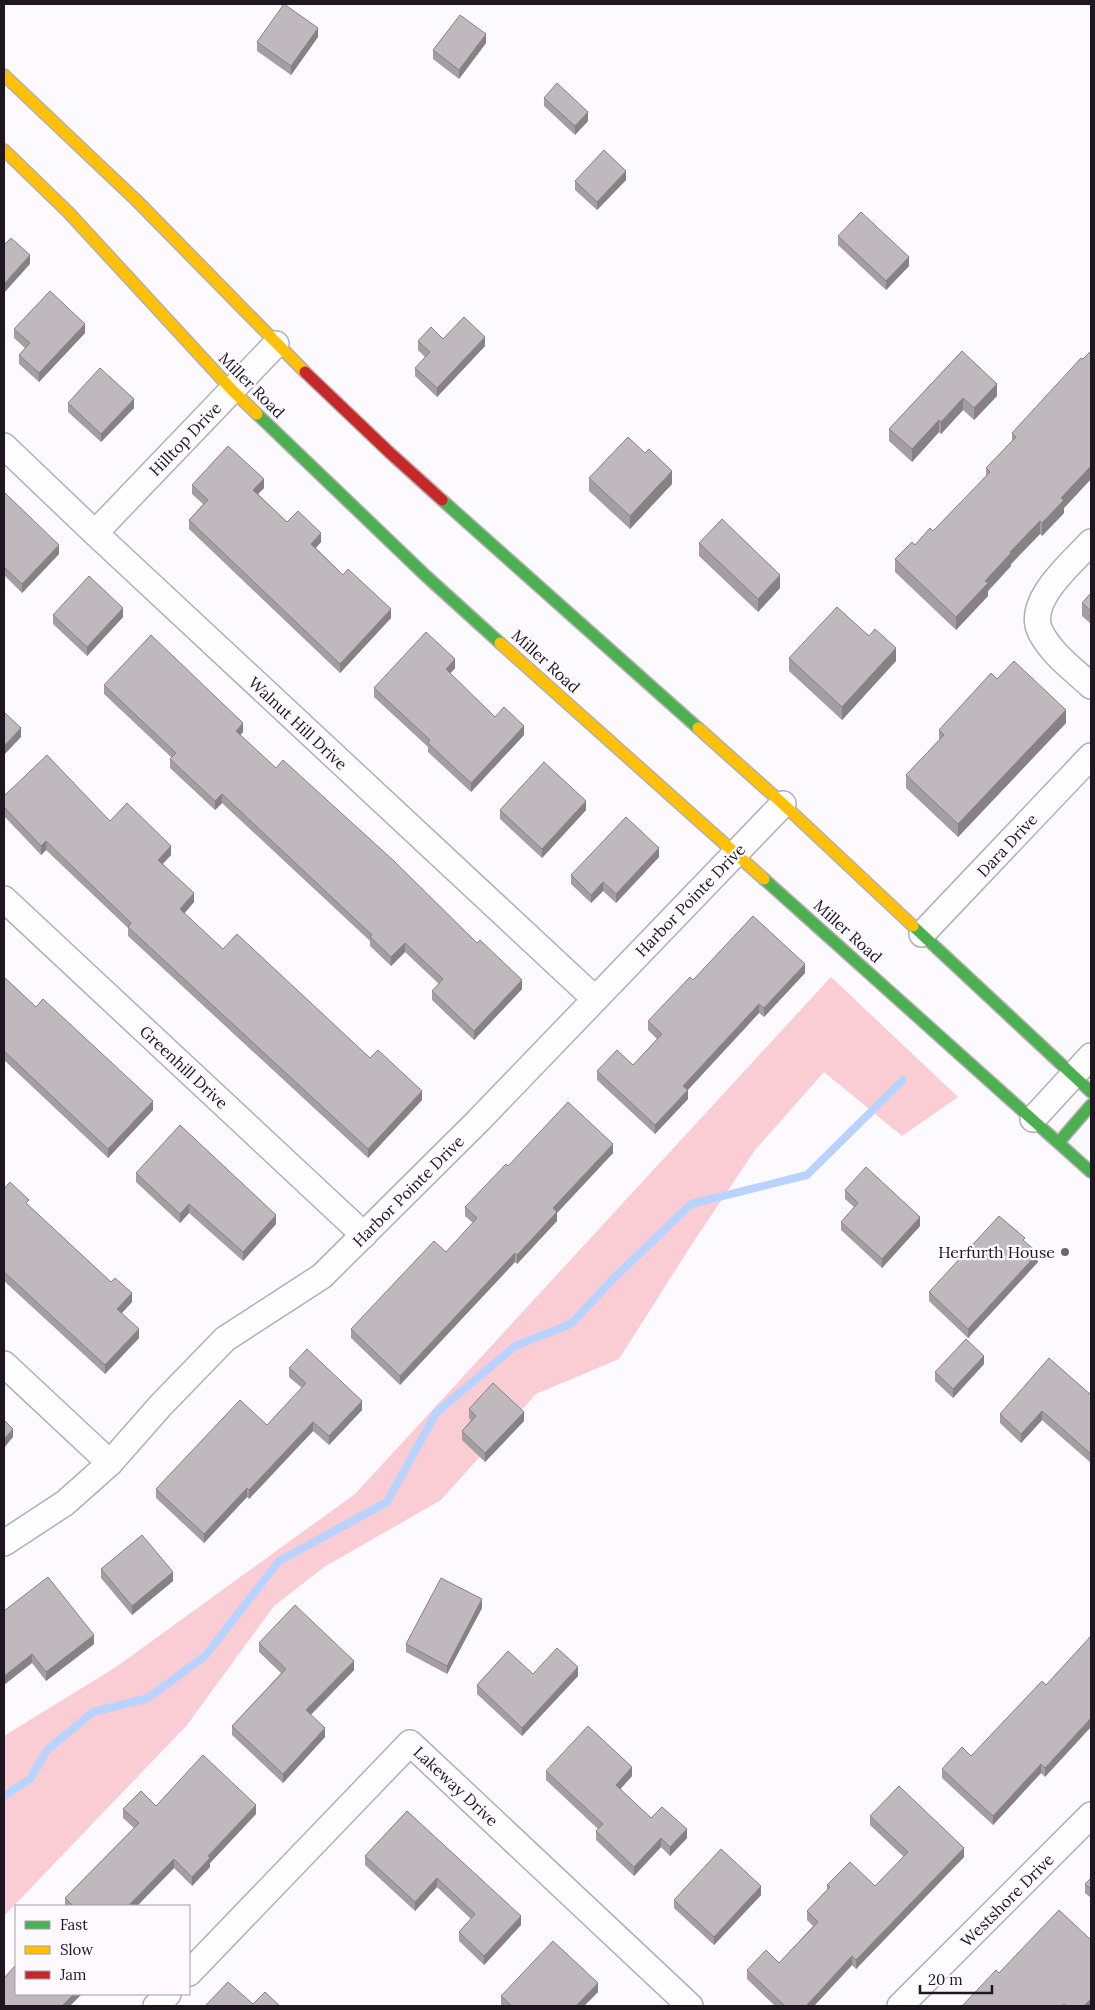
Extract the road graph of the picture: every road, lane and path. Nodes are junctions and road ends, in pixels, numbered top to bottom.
1 (4, 74) edge
2 (4, 150) edge
3 (276, 344) junction
4 (232, 390) junction
5 (4, 446) edge
6 (95, 533) junction
7 (1091, 542) edge
8 (1091, 686) edge
9 (1091, 756) edge
10 (783, 804) junction
11 (736, 852) junction
12 (4, 899) edge
13 (922, 934) junction
14 (594, 998) junction
15 (1091, 1056) edge
16 (1073, 1075) junction
17 (1091, 1092) edge
18 (1091, 1106) edge
19 (1033, 1118) junction
20 (1059, 1142) junction
21 (1091, 1172) edge
22 (364, 1235) junction
23 (4, 1364) edge
24 (110, 1463) junction
25 (4, 1543) edge
26 (1091, 1815) edge
27 (190, 1972) edge
28 (167, 1995) edge
29 (156, 2006) edge
30 (690, 2006) edge
31 (900, 2006) edge

1 - 3 main road
2 - 4 main road, Miller Road
3 - 4 street, Hilltop Drive
3 - 10 main road
4 - 6 street, Hilltop Drive
4 - 11 main road, Miller Road
5 - 6 street, Walnut Hill Drive
6 - 14 street, Walnut Hill Drive
7 - 8 street
9 - 13 street, Dara Drive
10 - 11 street, Harbor Pointe Drive
10 - 13 main road
11 - 14 street, Harbor Pointe Drive
11 - 19 main road, Miller Road
12 - 22 street, Greenhill Drive
13 - 16 main road
14 - 22 street, Harbor Pointe Drive
15 - 16 street
16 - 17 main road
16 - 19 street
18 - 20 main road
19 - 20 main road, Miller Road
20 - 21 main road, Miller Road
22 - 24 street, Harbor Pointe Drive
23 - 24 street
24 - 25 street, Harbor Pointe Drive
26 - 31 street, Westshore Drive
27 - 30 street, Lakeway Drive
28 - 29 street

